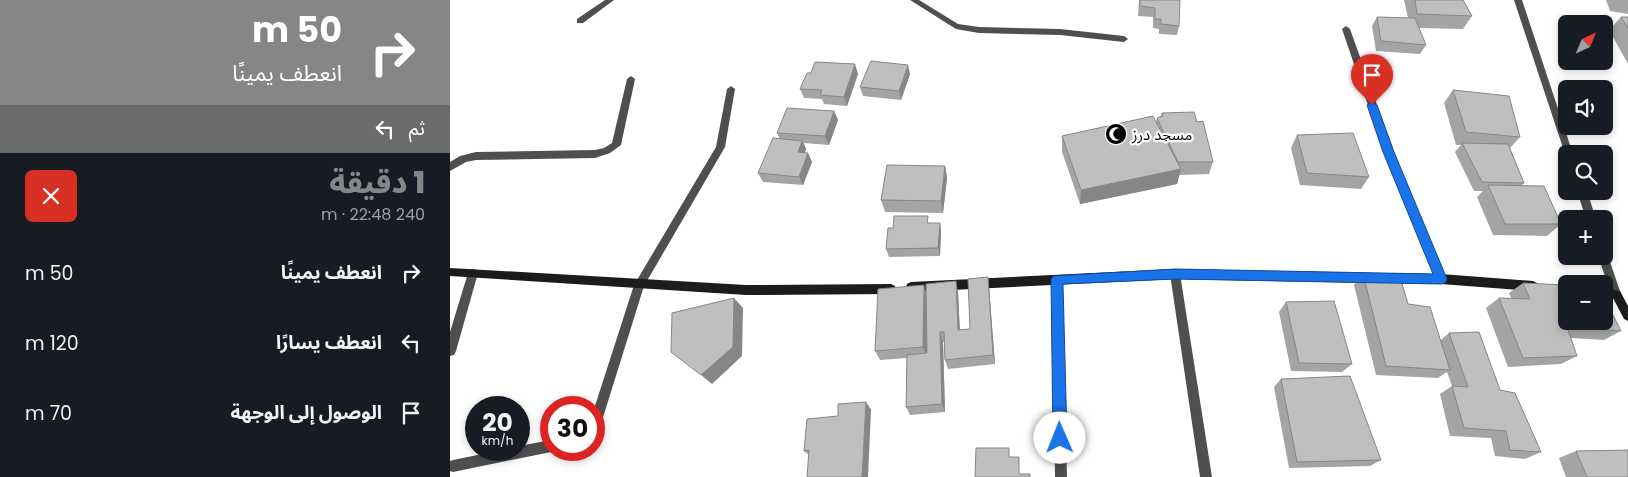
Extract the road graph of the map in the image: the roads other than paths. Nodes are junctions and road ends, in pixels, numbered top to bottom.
1 (610, 0) edge
2 (914, 0) edge
3 (1518, 0) edge
4 (580, 21) dead end
5 (1346, 29) dead end
6 (1124, 39) dead end
7 (631, 78) dead end
8 (731, 90) dead end
9 (1566, 145) edge
10 (450, 167) edge
11 (1606, 265) edge
12 (450, 272) edge
13 (473, 273) junction
14 (1175, 274) junction
15 (1441, 279) junction
16 (1057, 280) junction
17 (638, 285) junction
18 (1540, 287) edge
19 (1613, 294) edge
20 (1616, 294) junction
21 (1628, 316) edge
22 (450, 351) edge
23 (603, 396) edge
24 (540, 448) edge
25 (453, 466) dead end
26 (1061, 477) edge
27 (1206, 477) edge

1 - 4 street
2 - 6 street
3 - 9 street
5 - 15 street
7 - 10 street
8 - 17 street
11 - 20 street
12 - 13 street
13 - 17 street
13 - 22 street
14 - 15 street
14 - 16 street
14 - 27 street
15 - 18 street
16 - 17 street
16 - 26 street
17 - 23 street
19 - 20 street
20 - 21 street
24 - 25 street

